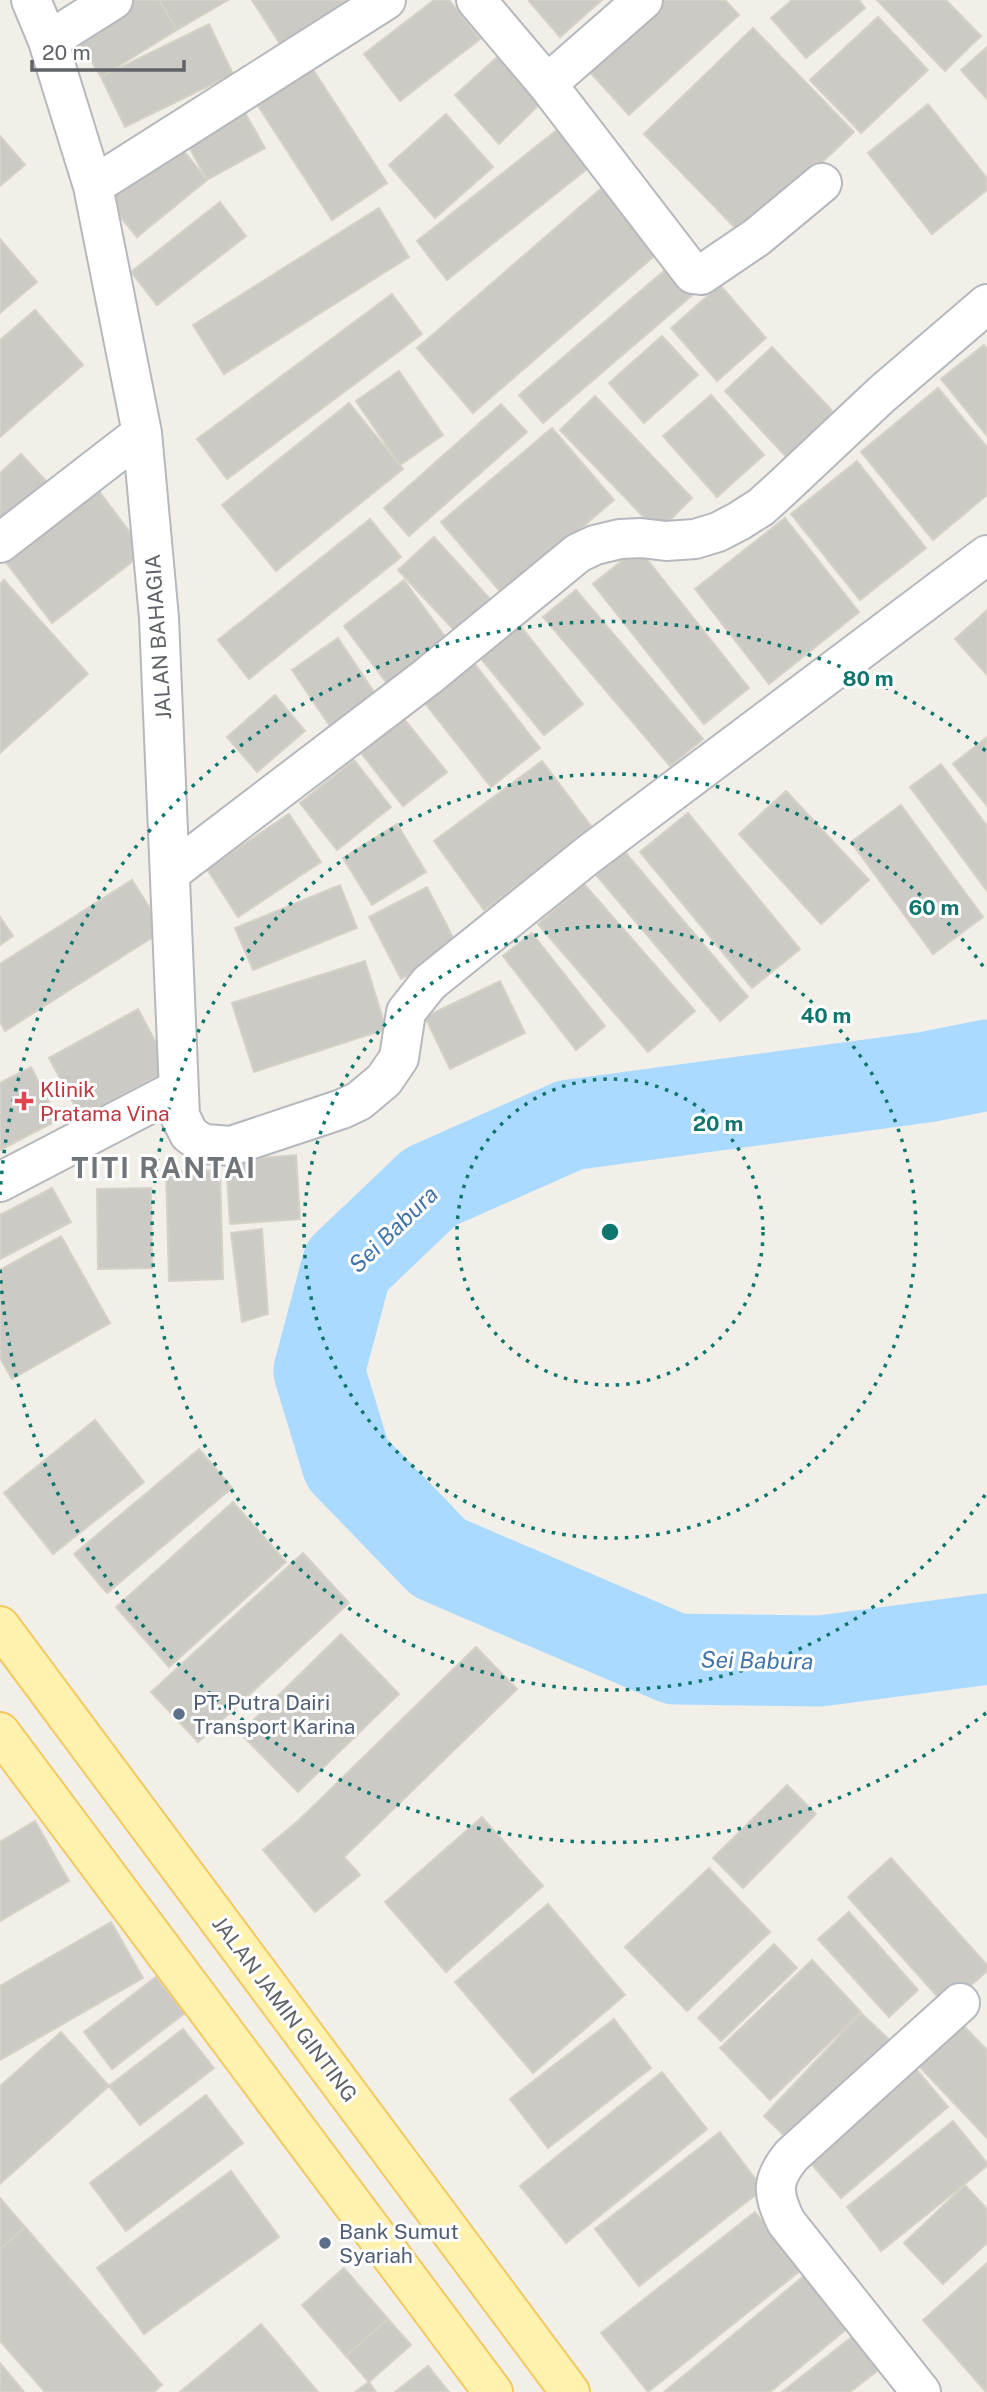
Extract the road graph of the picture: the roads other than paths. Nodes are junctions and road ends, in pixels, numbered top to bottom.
1 (31, 0) edge
2 (113, 0) edge
3 (386, 0) edge
4 (477, 0) edge
5 (643, 0) edge
6 (48, 41) junction
7 (547, 84) junction
8 (822, 183) dead end
9 (93, 186) junction
10 (987, 304) edge
11 (142, 433) junction
12 (0, 543) edge
13 (987, 555) edge
14 (170, 873) junction
15 (178, 1089) junction
16 (0, 1182) edge
17 (0, 1626) edge
18 (0, 1732) edge
19 (960, 2003) dead end
20 (493, 2392) edge
21 (570, 2392) edge
22 (921, 2392) edge

1 - 6 street, JALAN BAHAGIA
2 - 6 street
3 - 9 street
4 - 7 street
5 - 7 street
6 - 9 street, JALAN BAHAGIA
7 - 8 street
9 - 11 street, JALAN BAHAGIA
10 - 14 street
11 - 12 street
11 - 14 street, JALAN BAHAGIA
13 - 15 street, JALAN BAHAGIA
14 - 15 street, JALAN BAHAGIA
15 - 16 street
17 - 21 main road, JALAN JAMIN GINTING
18 - 20 main road
19 - 22 street

